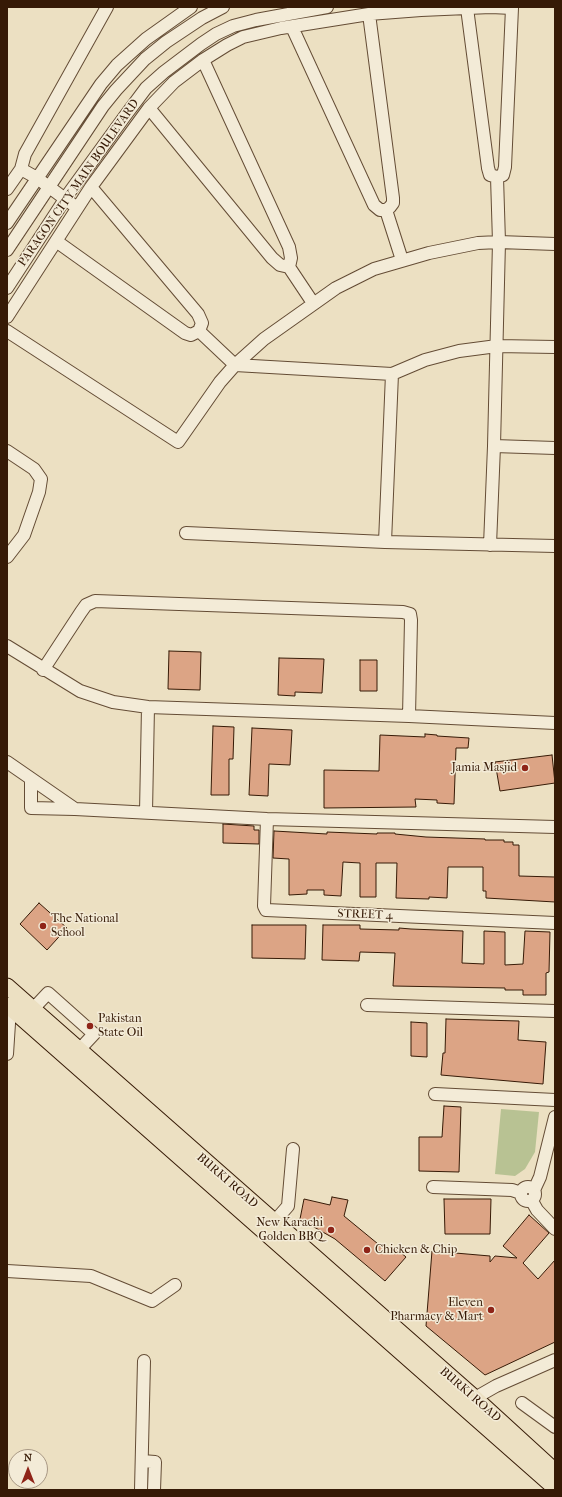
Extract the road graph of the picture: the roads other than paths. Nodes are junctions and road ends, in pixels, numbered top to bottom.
1 (107, 7) edge
2 (191, 7) edge
3 (223, 7) edge
4 (327, 7) edge
5 (330, 7) edge
6 (490, 7) edge
7 (467, 8) edge
8 (369, 14) junction
9 (332, 20) junction
10 (292, 27) junction
11 (202, 60) junction
12 (164, 72) junction
13 (174, 82) junction
14 (149, 108) junction
15 (21, 169) junction
16 (37, 178) junction
17 (497, 178) junction
18 (49, 186) junction
19 (91, 187) junction
20 (7, 189) edge
21 (65, 199) junction
22 (78, 208) junction
23 (386, 210) junction
24 (7, 223) edge
25 (56, 241) junction
26 (499, 242) junction
27 (555, 244) edge
28 (7, 250) edge
29 (402, 260) junction
30 (289, 267) junction
31 (7, 288) edge
32 (313, 303) junction
33 (7, 317) edge
34 (7, 331) edge
35 (199, 331) junction
36 (497, 346) junction
37 (555, 347) edge
38 (235, 365) junction
39 (392, 374) junction
40 (494, 446) junction
41 (555, 448) edge
42 (7, 451) edge
43 (186, 533) dead end
44 (385, 542) junction
45 (490, 545) junction
46 (555, 546) edge
47 (9, 551) edge
48 (7, 646) edge
49 (44, 670) junction
50 (148, 707) junction
51 (409, 716) junction
52 (555, 723) edge
53 (7, 762) edge
54 (31, 779) junction
55 (75, 809) junction
56 (146, 812) junction
57 (268, 819) junction
58 (555, 827) edge
59 (555, 923) edge
60 (7, 986) edge
61 (367, 1005) dead end
62 (8, 1006) edge
63 (33, 1009) junction
64 (555, 1012) edge
65 (79, 1050) junction
66 (7, 1054) edge
67 (435, 1094) dead end
68 (555, 1100) edge
69 (555, 1116) edge
70 (293, 1149) dead end
71 (433, 1187) dead end
72 (533, 1195) junction
73 (274, 1222) junction
74 (555, 1229) edge
75 (7, 1271) edge
76 (175, 1285) dead end
77 (555, 1360) edge
78 (144, 1361) dead end
79 (470, 1403) junction
80 (522, 1403) dead end
81 (555, 1427) edge
82 (142, 1461) junction
83 (555, 1471) edge
84 (555, 1488) edge
85 (141, 1490) edge
86 (154, 1490) edge

1 - 15 street
2 - 16 street
3 - 18 street
4 - 12 street, PARAGON CITY MAIN BOULEVARD
5 - 9 street
6 - 7 street
6 - 17 street
7 - 8 street
7 - 17 street
8 - 9 street
8 - 23 street
9 - 10 street
10 - 11 street
10 - 23 street
11 - 13 street
11 - 30 street
12 - 13 street
12 - 21 street, PARAGON CITY MAIN BOULEVARD
13 - 14 street
14 - 19 street
14 - 30 street
15 - 16 street
15 - 20 street
16 - 18 street
16 - 24 street
17 - 26 street
18 - 21 street
18 - 28 street
19 - 22 street
19 - 35 street
21 - 22 street
21 - 31 street, PARAGON CITY MAIN BOULEVARD
22 - 25 street
23 - 29 street
25 - 33 street
25 - 35 street
26 - 27 street
26 - 29 street
26 - 36 street
29 - 32 street
30 - 32 street
32 - 38 street
34 - 38 street
35 - 38 street
36 - 37 street
36 - 39 street
36 - 40 street
38 - 39 street
39 - 44 street
40 - 41 street
40 - 45 street
42 - 47 street
43 - 44 street
44 - 45 street
45 - 46 street
48 - 49 street
49 - 50 street
49 - 51 street
50 - 51 street
50 - 56 street
51 - 52 street
53 - 54 street
54 - 55 street
54 - 55 street
55 - 56 street
56 - 57 street
57 - 58 street
57 - 59 street, STREET 4
60 - 63 main road, BURKI ROAD
61 - 64 street
62 - 66 street
62 - 79 main road, BURKI ROAD
63 - 65 main road, BURKI ROAD
63 - 65 street
65 - 73 main road, BURKI ROAD
67 - 68 street
69 - 72 street
70 - 73 street
71 - 72 street
72 - 74 street
73 - 79 main road, BURKI ROAD
75 - 76 street
77 - 79 street
78 - 82 street
79 - 83 main road, BURKI ROAD
79 - 84 main road, BURKI ROAD
80 - 81 street
82 - 85 street
82 - 86 street

